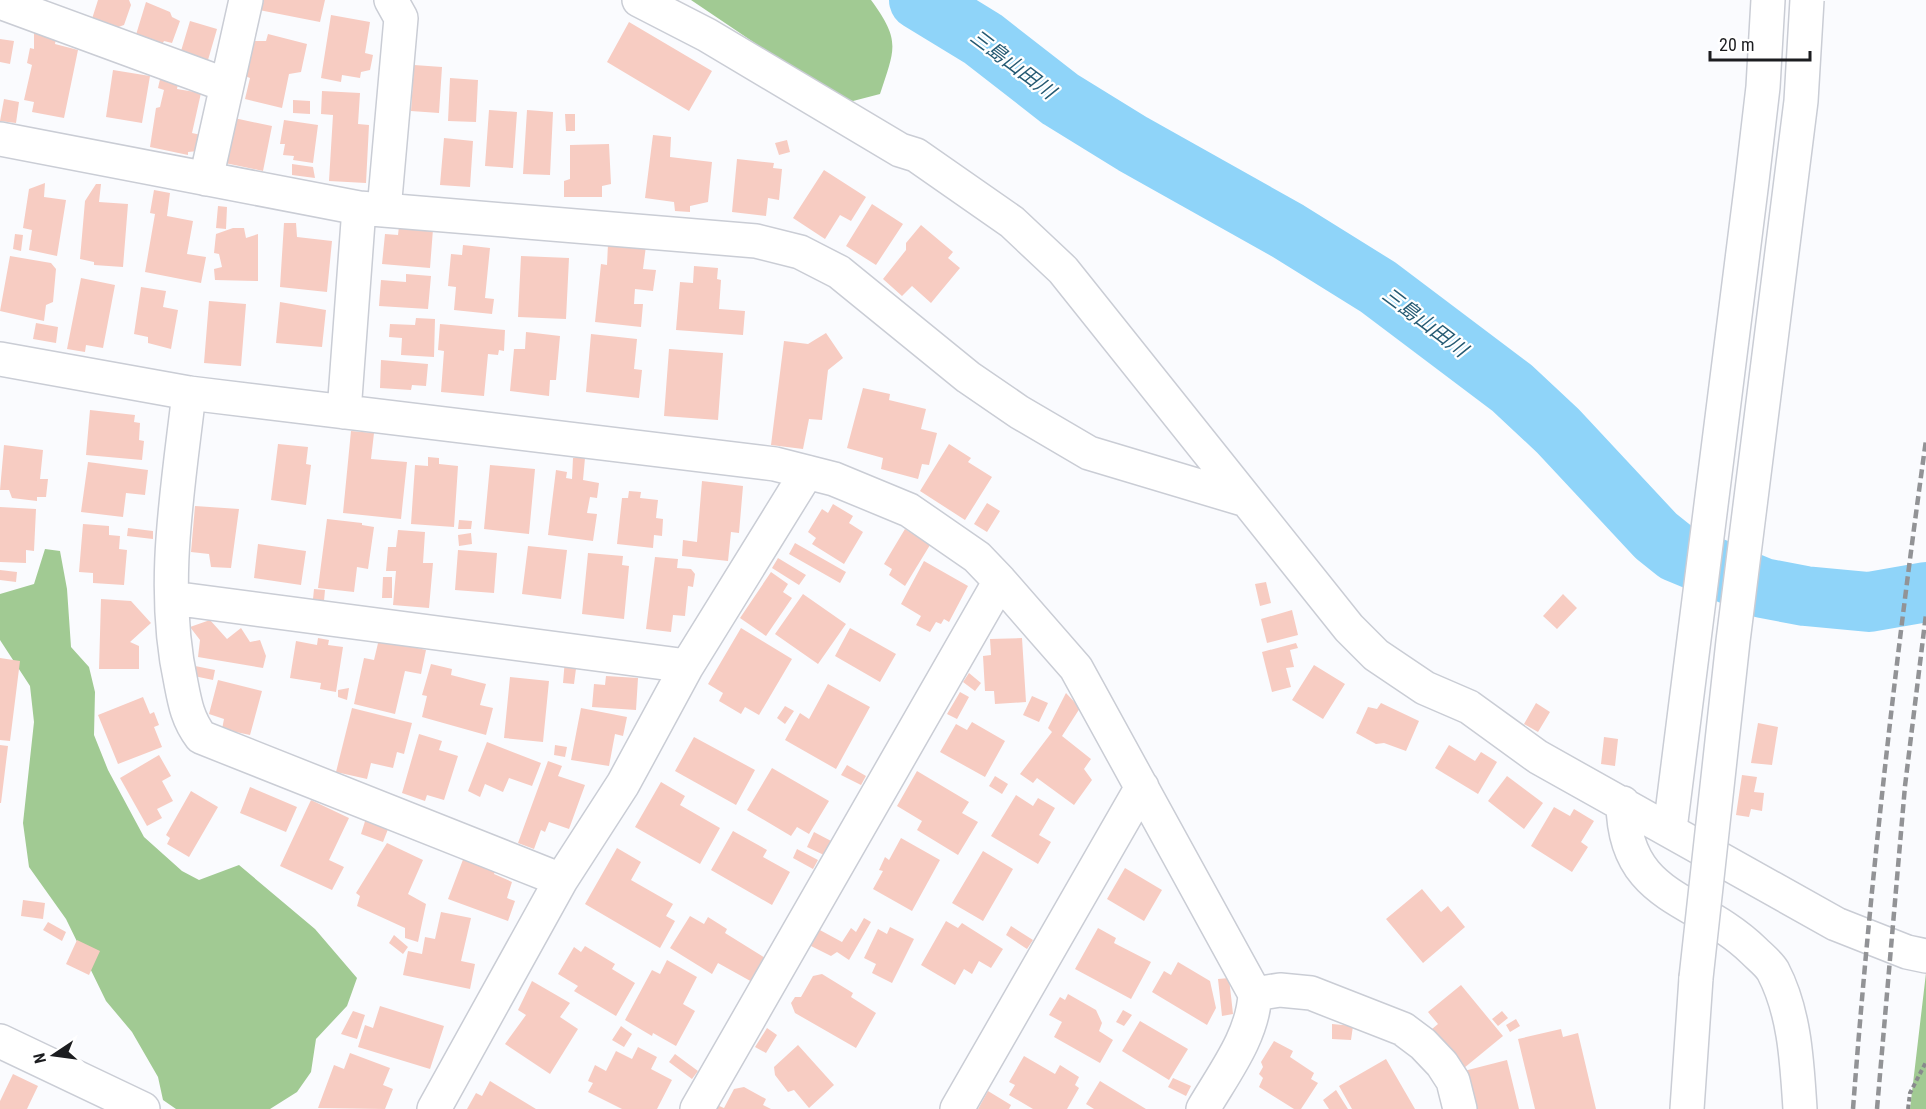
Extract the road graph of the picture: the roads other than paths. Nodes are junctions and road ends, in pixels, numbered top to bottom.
1 (246, 0) edge
2 (391, 0) edge
3 (639, 0) edge
4 (1768, 0) edge
5 (1807, 0) edge
6 (0, 2) edge
7 (226, 86) junction
8 (0, 139) edge
9 (206, 178) junction
10 (372, 209) junction
11 (0, 359) edge
12 (189, 393) junction
13 (344, 412) junction
14 (807, 472) junction
15 (1246, 500) junction
16 (1000, 580) junction
17 (172, 598) junction
18 (687, 666) junction
19 (1143, 787) junction
20 (1623, 804) junction
21 (1670, 829) junction
22 (561, 880) junction
23 (1926, 956) edge
24 (1255, 994) junction
25 (0, 1041) edge
26 (143, 1109) edge
27 (434, 1109) edge
28 (697, 1109) edge
29 (957, 1109) edge
30 (1203, 1109) edge
31 (1460, 1109) edge
32 (1687, 1109) edge
33 (1800, 1109) edge

1 - 7 street
2 - 10 street
3 - 15 street
4 - 21 street
5 - 32 street, bridge
6 - 7 street
7 - 9 street
8 - 9 street
9 - 10 street
10 - 13 street
10 - 15 street
11 - 12 street
12 - 13 street
12 - 17 street
13 - 14 street
14 - 16 street
14 - 18 street
15 - 20 street
16 - 19 street
16 - 28 street
17 - 18 street
17 - 22 street
18 - 22 street
19 - 24 street
19 - 29 street
20 - 21 street
20 - 33 street
21 - 23 street
22 - 27 street
24 - 30 street
24 - 31 street
25 - 26 street

